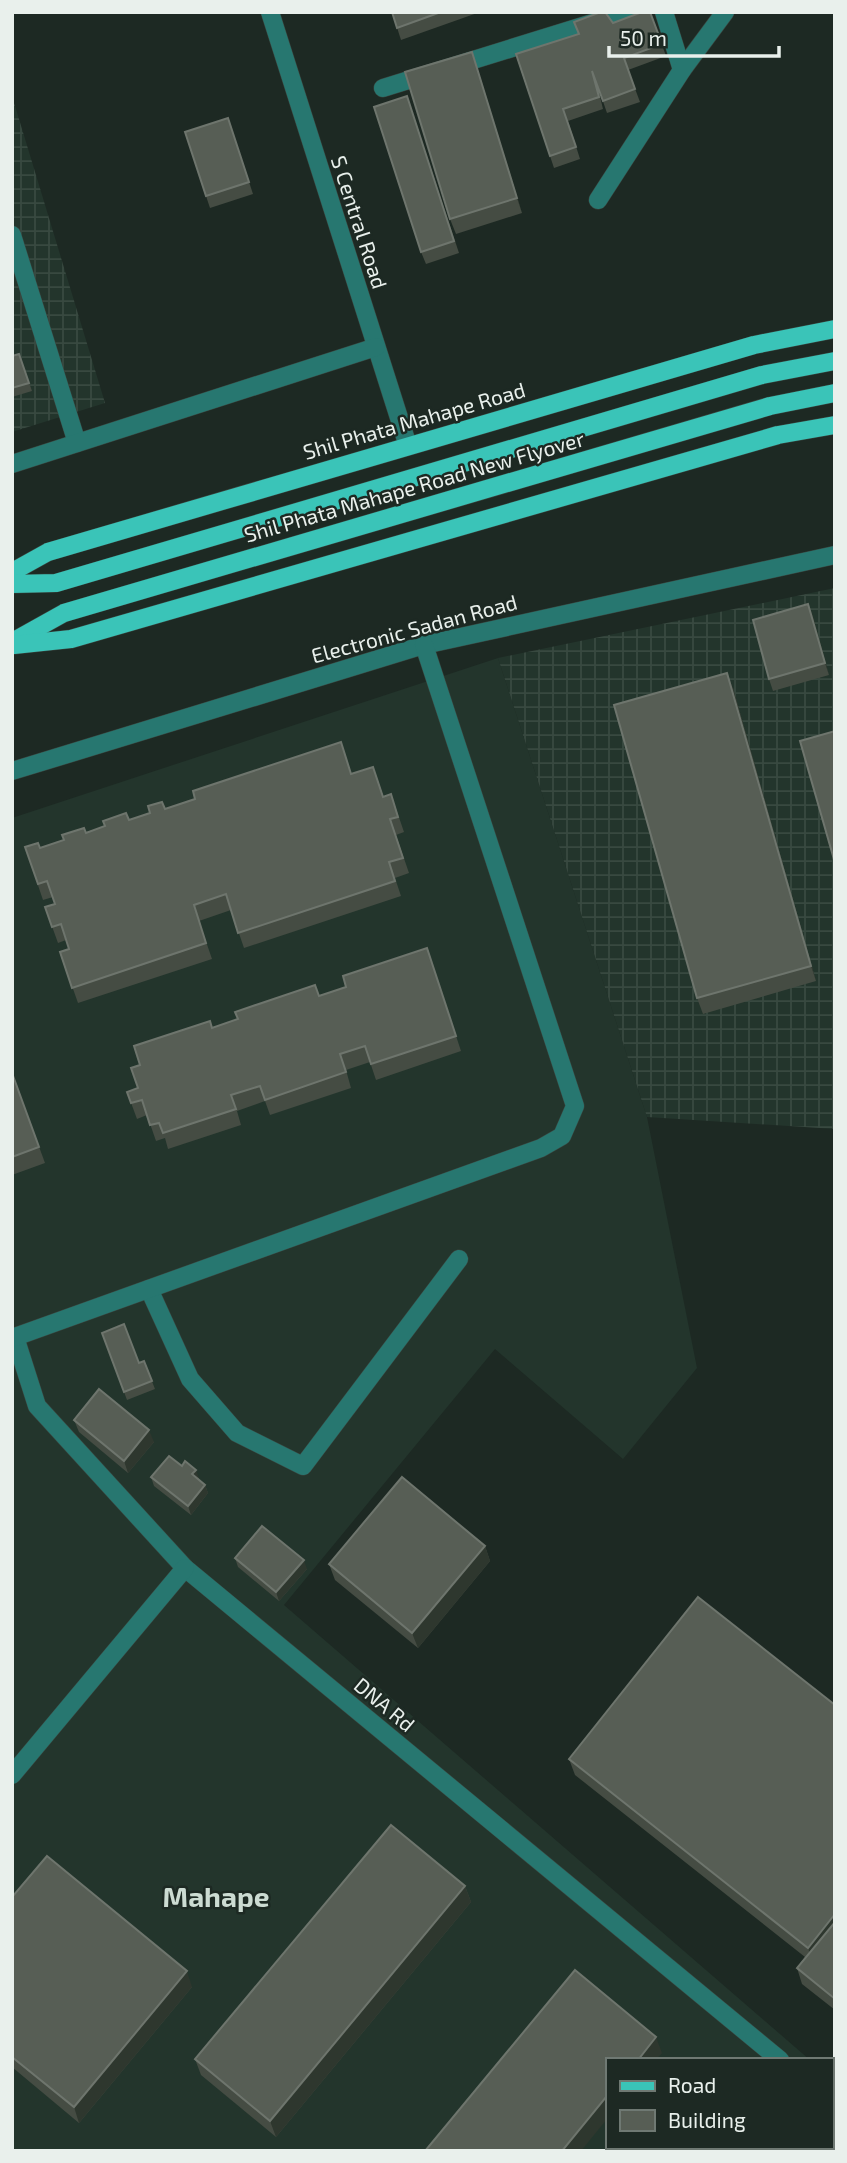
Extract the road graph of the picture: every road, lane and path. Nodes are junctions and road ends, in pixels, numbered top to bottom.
1 (270, 12) edge
2 (628, 12) edge
3 (664, 12) edge
4 (725, 12) edge
5 (682, 70) junction
6 (383, 88) dead end
7 (598, 200) dead end
8 (12, 235) edge
9 (835, 329) edge
10 (376, 347) junction
11 (835, 361) edge
12 (835, 393) edge
13 (835, 425) edge
14 (77, 443) junction
15 (408, 446) junction
16 (12, 464) edge
17 (835, 555) edge
18 (12, 572) edge
19 (12, 584) edge
20 (12, 644) edge
21 (424, 645) junction
22 (12, 771) edge
23 (459, 1259) dead end
24 (149, 1289) junction
25 (13, 1337) edge
26 (185, 1568) junction
27 (12, 1775) edge
28 (778, 2058) edge

1 - 10 street, S Central Road
2 - 6 street
3 - 5 street
4 - 5 street
5 - 7 street
8 - 14 street
9 - 15 main road, Shil Phata Mahape Road
10 - 14 street
10 - 15 street, S Central Road
11 - 19 main road, Shil Phata Mahape Road New Flyover
12 - 20 main road, Shil Phata Mahape Road New Flyover
13 - 20 main road
14 - 16 street
15 - 18 main road, Shil Phata Mahape Road
17 - 21 street, Electronic Sadan Road
21 - 22 street, Electronic Sadan Road
21 - 24 street
23 - 24 street
24 - 25 street
25 - 26 street, DNA Rd
26 - 27 street
26 - 28 street, DNA Rd

